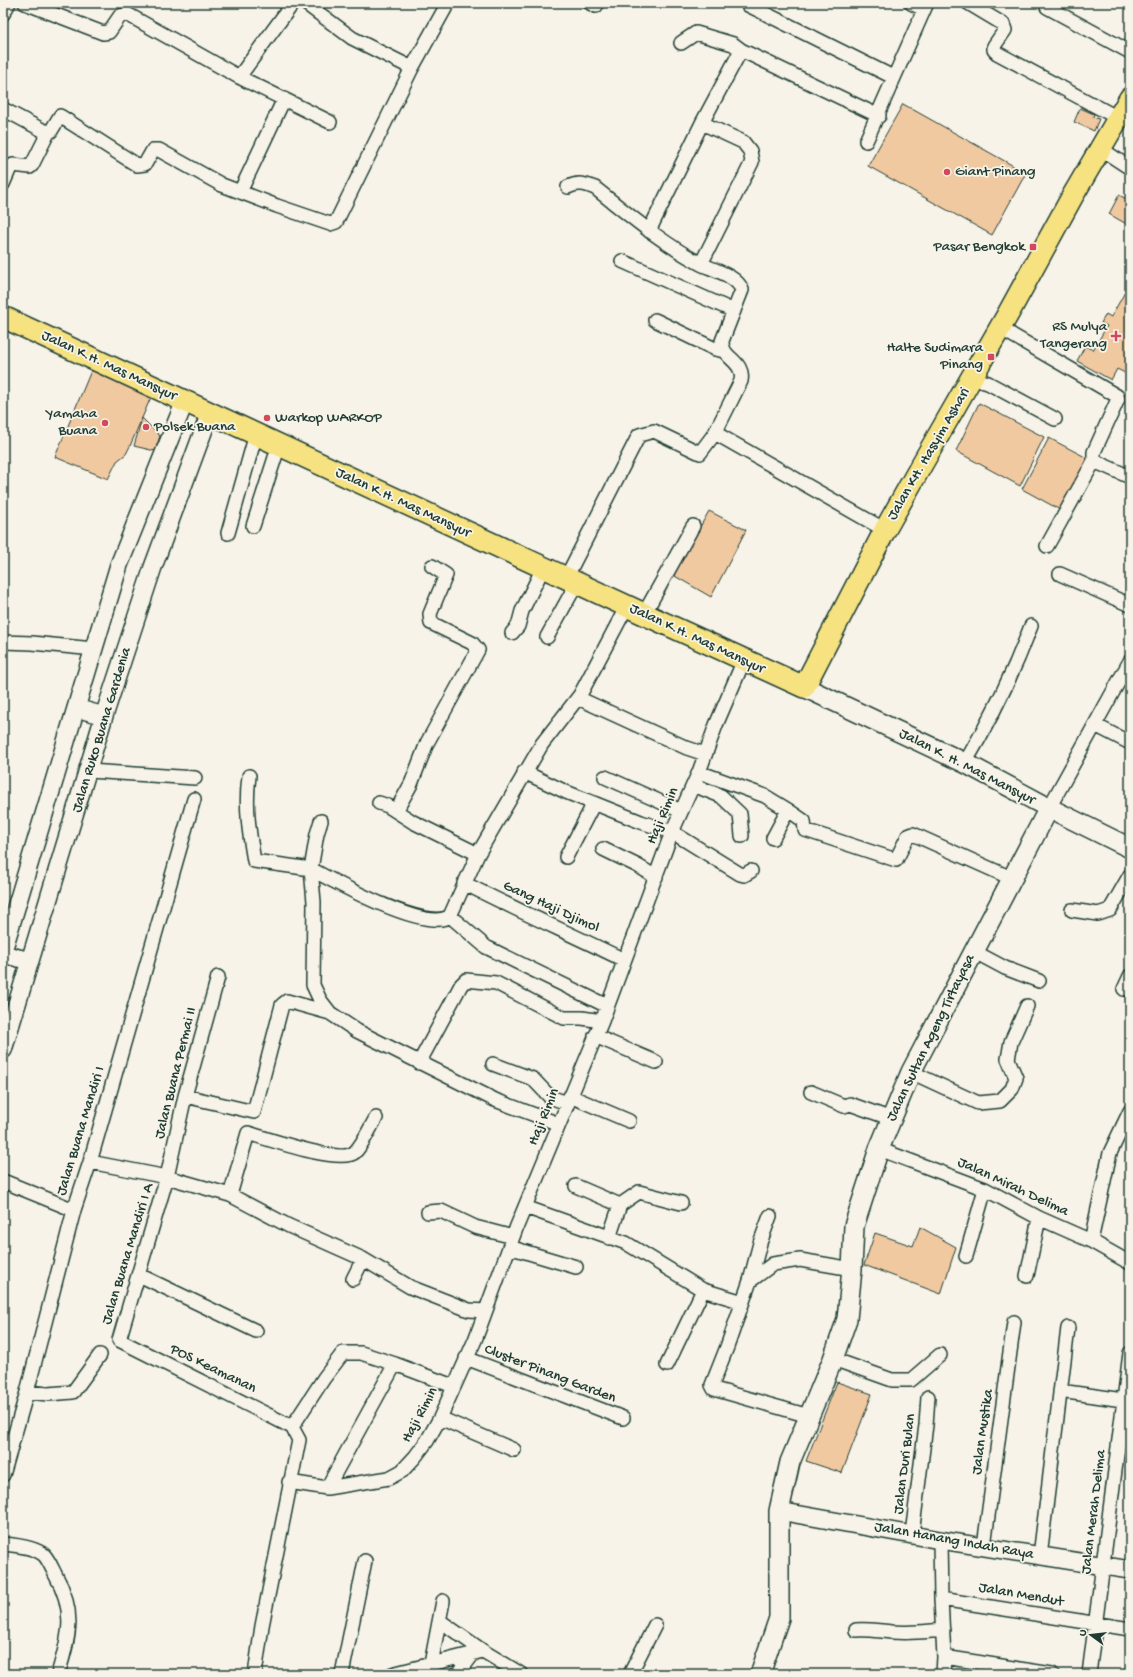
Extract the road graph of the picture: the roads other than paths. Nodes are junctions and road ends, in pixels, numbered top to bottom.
1 (9, 3) edge
2 (25, 3) edge
3 (293, 3) edge
4 (305, 3) edge
5 (448, 3) edge
6 (748, 3) edge
7 (911, 3) edge
8 (968, 3) edge
9 (925, 6) edge
10 (1047, 7) dead end
11 (3, 14) edge
12 (681, 43) dead end
13 (741, 50) junction
14 (1130, 52) edge
15 (412, 68) junction
16 (239, 77) junction
17 (893, 77) junction
18 (1130, 98) edge
19 (284, 99) junction
20 (3, 109) edge
21 (879, 116) junction
22 (1118, 118) junction
23 (330, 122) dead end
24 (702, 123) junction
25 (48, 133) junction
26 (866, 141) dead end
27 (1101, 149) junction
28 (1130, 168) edge
29 (3, 184) edge
30 (568, 187) dead end
31 (240, 192) junction
32 (649, 231) junction
33 (622, 260) dead end
34 (701, 264) junction
35 (734, 311) junction
36 (3, 317) edge
37 (655, 320) dead end
38 (1000, 328) junction
39 (724, 351) junction
40 (972, 378) junction
41 (185, 402) junction
42 (210, 413) junction
43 (1055, 419) dead end
44 (715, 433) junction
45 (256, 434) junction
46 (169, 442) junction
47 (279, 445) junction
48 (197, 450) junction
49 (1094, 461) junction
50 (1130, 478) edge
51 (253, 526) dead end
52 (693, 526) dead end
53 (885, 530) junction
54 (228, 533) dead end
55 (1047, 546) dead end
56 (432, 566) dead end
57 (543, 568) junction
58 (1060, 574) dead end
59 (571, 581) junction
60 (1130, 605) edge
61 (635, 610) junction
62 (1031, 626) dead end
63 (512, 633) dead end
64 (547, 637) dead end
65 (3, 642) edge
66 (94, 648) junction
67 (744, 660) junction
68 (1130, 661) edge
69 (804, 687) junction
70 (578, 698) junction
71 (76, 708) junction
72 (104, 716) junction
73 (1094, 725) junction
74 (1130, 743) edge
75 (705, 754) junction
76 (965, 763) junction
77 (89, 771) junction
78 (524, 772) junction
79 (699, 772) junction
80 (248, 776) dead end
81 (605, 777) dead end
82 (194, 778) dead end
83 (693, 785) junction
84 (194, 799) dead end
85 (379, 803) dead end
86 (594, 803) junction
87 (1049, 808) junction
88 (788, 810) junction
89 (396, 811) junction
90 (681, 811) junction
91 (322, 820) dead end
92 (672, 832) junction
93 (742, 836) dead end
94 (773, 838) dead end
95 (1130, 848) edge
96 (603, 849) dead end
97 (478, 854) junction
98 (566, 857) dead end
99 (311, 869) junction
100 (751, 871) dead end
101 (1130, 875) edge
102 (656, 877) junction
103 (1011, 878) junction
104 (464, 883) junction
105 (1072, 910) dead end
106 (450, 916) junction
107 (973, 951) junction
108 (3, 952) edge
109 (624, 960) junction
110 (30, 961) junction
111 (1130, 976) edge
112 (218, 977) dead end
113 (1039, 981) dead end
114 (1124, 989) dead end
115 (607, 1006) junction
116 (1027, 1006) dead end
117 (330, 1013) junction
118 (602, 1021) junction
119 (595, 1036) junction
120 (3, 1050) edge
121 (656, 1062) dead end
122 (419, 1063) junction
123 (493, 1064) dead end
124 (911, 1072) junction
125 (811, 1092) dead end
126 (185, 1096) junction
127 (568, 1100) junction
128 (1130, 1111) edge
129 (376, 1118) dead end
130 (892, 1119) junction
131 (629, 1121) dead end
132 (559, 1124) junction
133 (879, 1149) junction
134 (90, 1162) junction
135 (167, 1177) junction
136 (3, 1181) edge
137 (576, 1186) dead end
138 (985, 1189) junction
139 (230, 1195) junction
140 (681, 1203) dead end
141 (620, 1205) junction
142 (525, 1207) junction
143 (74, 1210) junction
144 (428, 1212) dead end
145 (770, 1216) dead end
146 (1039, 1218) junction
147 (609, 1238) junction
148 (1091, 1241) junction
149 (511, 1242) junction
150 (966, 1256) dead end
151 (363, 1259) junction
152 (1130, 1263) edge
153 (576, 1267) dead end
154 (852, 1268) junction
155 (139, 1275) junction
156 (1027, 1276) dead end
157 (353, 1279) dead end
158 (750, 1281) junction
159 (703, 1290) junction
160 (743, 1302) junction
161 (486, 1311) junction
162 (1014, 1322) dead end
163 (1068, 1328) dead end
164 (256, 1331) dead end
165 (119, 1340) joint
166 (1130, 1353) edge
167 (100, 1355) dead end
168 (940, 1355) dead end
169 (466, 1358) junction
170 (833, 1359) junction
171 (394, 1364) junction
172 (667, 1365) dead end
173 (453, 1386) junction
174 (1060, 1391) junction
175 (27, 1392) junction
176 (928, 1397) dead end
177 (1127, 1401) edge
178 (809, 1416) junction
179 (440, 1418) junction
180 (624, 1418) dead end
181 (292, 1427) junction
182 (514, 1450) dead end
183 (3, 1475) edge
184 (289, 1484) junction
185 (327, 1488) junction
186 (778, 1514) junction
187 (912, 1534) junction
188 (940, 1540) junction
189 (3, 1544) edge
190 (984, 1546) junction
191 (1040, 1556) junction
192 (365, 1561) dead end
193 (1104, 1567) junction
194 (1130, 1570) edge
195 (941, 1599) junction
196 (443, 1601) dead end
197 (440, 1622) junction
198 (1095, 1624) junction
199 (655, 1625) dead end
200 (1130, 1629) edge
201 (856, 1630) dead end
202 (943, 1630) junction
203 (478, 1652) junction
204 (944, 1657) junction
205 (431, 1664) junction
206 (504, 1669) edge
207 (58, 1674) edge
208 (255, 1674) edge
209 (342, 1674) edge
210 (392, 1674) edge
211 (458, 1674) edge
212 (521, 1674) edge
213 (630, 1674) edge
214 (760, 1674) edge
215 (943, 1674) edge
216 (1052, 1674) edge
217 (1089, 1674) edge

1 - 11 street
2 - 16 street
3 - 16 street
4 - 15 street
5 - 15 street
6 - 17 street
7 - 9 street
8 - 22 street
9 - 17 street
10 - 14 street
12 - 13 street
13 - 21 street
13 - 24 street
15 - 31 street
16 - 19 street
17 - 21 street
18 - 22 main road, Jalan KH. Hasyim Ashari
19 - 23 street
19 - 31 street
20 - 25 street
21 - 26 street
22 - 27 main road, Jalan KH. Hasyim Ashari
24 - 32 street
24 - 34 street
25 - 29 street
25 - 31 street
27 - 28 street
27 - 38 main road, Jalan KH. Hasyim Ashari
30 - 32 street
32 - 34 street
33 - 35 street
34 - 35 street
35 - 39 street
36 - 41 main road, Jalan K.H. Mas Mansyur
37 - 39 street
38 - 40 main road, Jalan KH. Hasyim Ashari
38 - 49 street
39 - 44 street
40 - 43 street
40 - 53 main road, Jalan KH. Hasyim Ashari
41 - 42 main road, Jalan K.H. Mas Mansyur
41 - 46 street, Jalan Ruko Buana Gardenia
42 - 45 main road, Jalan K.H. Mas Mansyur
42 - 48 street, Jalan Ruko Buana Gardenia
44 - 53 street
44 - 59 street
45 - 47 main road, Jalan K.H. Mas Mansyur
45 - 54 street
46 - 48 street
46 - 66 street, Jalan Ruko Buana Gardenia
47 - 51 street
47 - 57 main road, Jalan K.H. Mas Mansyur
48 - 72 street, Jalan Ruko Buana Gardenia
49 - 50 street
49 - 55 street
52 - 61 street
53 - 69 main road, Jalan KH. Hasyim Ashari
56 - 89 street
57 - 59 main road, Jalan K.H. Mas Mansyur
57 - 63 street
58 - 60 street
59 - 61 main road, Jalan K.H. Mas Mansyur
59 - 64 street
61 - 67 main road, Jalan K.H. Mas Mansyur
61 - 70 street
62 - 76 street
65 - 66 street
66 - 71 street, Jalan Ruko Buana Gardenia
67 - 69 main road, Jalan K.H. Mas Mansyur
67 - 75 street, Haji Rimin
68 - 73 street, Jalan Sultan Ageng Tirtayasa
69 - 76 main road, Jalan K. H. Mas Mansyur
70 - 75 street
70 - 78 street
71 - 72 street
71 - 108 street, Jalan Ruko Buana Gardenia
72 - 77 street, Jalan Ruko Buana Gardenia
73 - 74 street
73 - 87 street, Jalan Sultan Ageng Tirtayasa
75 - 79 street, Haji Rimin
76 - 87 main road, Jalan K. H. Mas Mansyur
77 - 82 street
77 - 110 street, Jalan Ruko Buana Gardenia
78 - 86 street
78 - 97 street
79 - 83 street, Haji Rimin
79 - 88 street
80 - 99 street
81 - 90 street
83 - 90 street, Haji Rimin
83 - 93 street
84 - 134 street, Jalan Buana Mandiri I
85 - 89 street
86 - 92 street
86 - 98 street
87 - 95 main road, Jalan K. H. Mas Mansyur
87 - 103 main road, Jalan Sultan Ageng Tirtayasa
88 - 94 street
88 - 103 street
89 - 97 street
90 - 92 street, Haji Rimin
91 - 99 street
92 - 100 street
92 - 102 street, Haji Rimin
96 - 102 street
97 - 104 street
99 - 106 street
99 - 117 street
101 - 105 street
102 - 109 street, Haji Rimin
103 - 107 main road, Jalan Sultan Ageng Tirtayasa
104 - 106 street
104 - 109 street, Gang Haji Djimol
106 - 115 street
107 - 113 street
107 - 124 main road, Jalan Sultan Ageng Tirtayasa
108 - 110 street
109 - 115 street, Haji Rimin
110 - 120 street, Jalan Ruko Buana Gardenia
111 - 114 street
112 - 126 street, Jalan Buana Permai II
115 - 118 street, Haji Rimin
116 - 124 street
117 - 122 street
117 - 126 street
118 - 119 street, Haji Rimin
118 - 122 street
119 - 121 street
119 - 127 street, Haji Rimin
122 - 132 street
123 - 127 street
124 - 130 main road, Jalan Sultan Ageng Tirtayasa
125 - 130 street
126 - 135 street, Jalan Buana Permai II
127 - 131 street
127 - 132 street, Haji Rimin
128 - 148 street
129 - 139 street
130 - 133 main road, Jalan Sultan Ageng Tirtayasa
132 - 142 street, Haji Rimin
133 - 138 street, Jalan Mirah Delima
133 - 154 main road, Jalan Sultan Ageng Tirtayasa
134 - 135 street
134 - 143 street, Jalan Buana Mandiri I
135 - 139 street
135 - 155 street, Jalan Buana Mandiri I A
136 - 143 street
137 - 141 street
138 - 146 street, Jalan Mirah Delima
138 - 150 street
139 - 151 street
140 - 141 street
141 - 147 street
142 - 147 street
142 - 149 street, Haji Rimin
143 - 175 street, Jalan Buana Mandiri I
144 - 149 street
145 - 158 street
146 - 148 street, Jalan Mirah Delima
146 - 156 street
147 - 159 street
148 - 152 street, Jalan Mirah Delima
149 - 153 street
149 - 161 street, Haji Rimin
151 - 157 street
151 - 161 street
154 - 158 street
154 - 170 main road, Jalan Sultan Ageng Tirtayasa
155 - 164 street
155 - 165 street, Jalan Buana Mandiri I A
158 - 160 street
159 - 160 street
159 - 172 street
160 - 178 street
161 - 169 street, Haji Rimin
162 - 190 street, Jalan Mustika
163 - 174 street
165 - 181 street, POS Keamanan
166 - 177 street, Jalan Merah Delima
167 - 175 street
168 - 170 street
169 - 173 street, Haji Rimin
169 - 180 street, Cluster Pinang Garden
170 - 178 main road, Jalan Sultan Ageng Tirtayasa
171 - 173 street
171 - 181 street
171 - 185 street
173 - 179 street, Haji Rimin
174 - 177 street
174 - 191 street
175 - 183 street, Jalan Buana Mandiri I
176 - 187 street, Jalan Duri Bulan
177 - 193 street, Jalan Merah Delima
178 - 186 main road, Jalan Sultan Ageng Tirtayasa
179 - 182 street
179 - 185 street, Haji Rimin
181 - 184 street
184 - 185 street, Haji Rimin
184 - 208 street
186 - 187 street, Jalan Hanang Indah Raya
186 - 214 main road, Jalan Sultan Ageng Tirtayasa
187 - 188 street, Jalan Hanang Indah Raya
188 - 190 street, Jalan Hanang Indah Raya
188 - 195 street
189 - 207 street
190 - 191 street, Jalan Hanang Indah Raya
191 - 193 street, Jalan Hanang Indah Raya
192 - 209 street
193 - 194 street, Jalan Hanang Indah Raya
193 - 198 street, Jalan Merah Delima
195 - 198 street, Jalan Mendut
195 - 202 street
196 - 197 street
197 - 203 street
197 - 205 street
198 - 200 street, Jalan Mendut
198 - 217 street, Jalan Merah Delima
199 - 213 street
201 - 202 street
202 - 204 street
203 - 205 street
203 - 206 street
203 - 211 street
204 - 215 street
204 - 216 street
205 - 210 street
206 - 212 street

